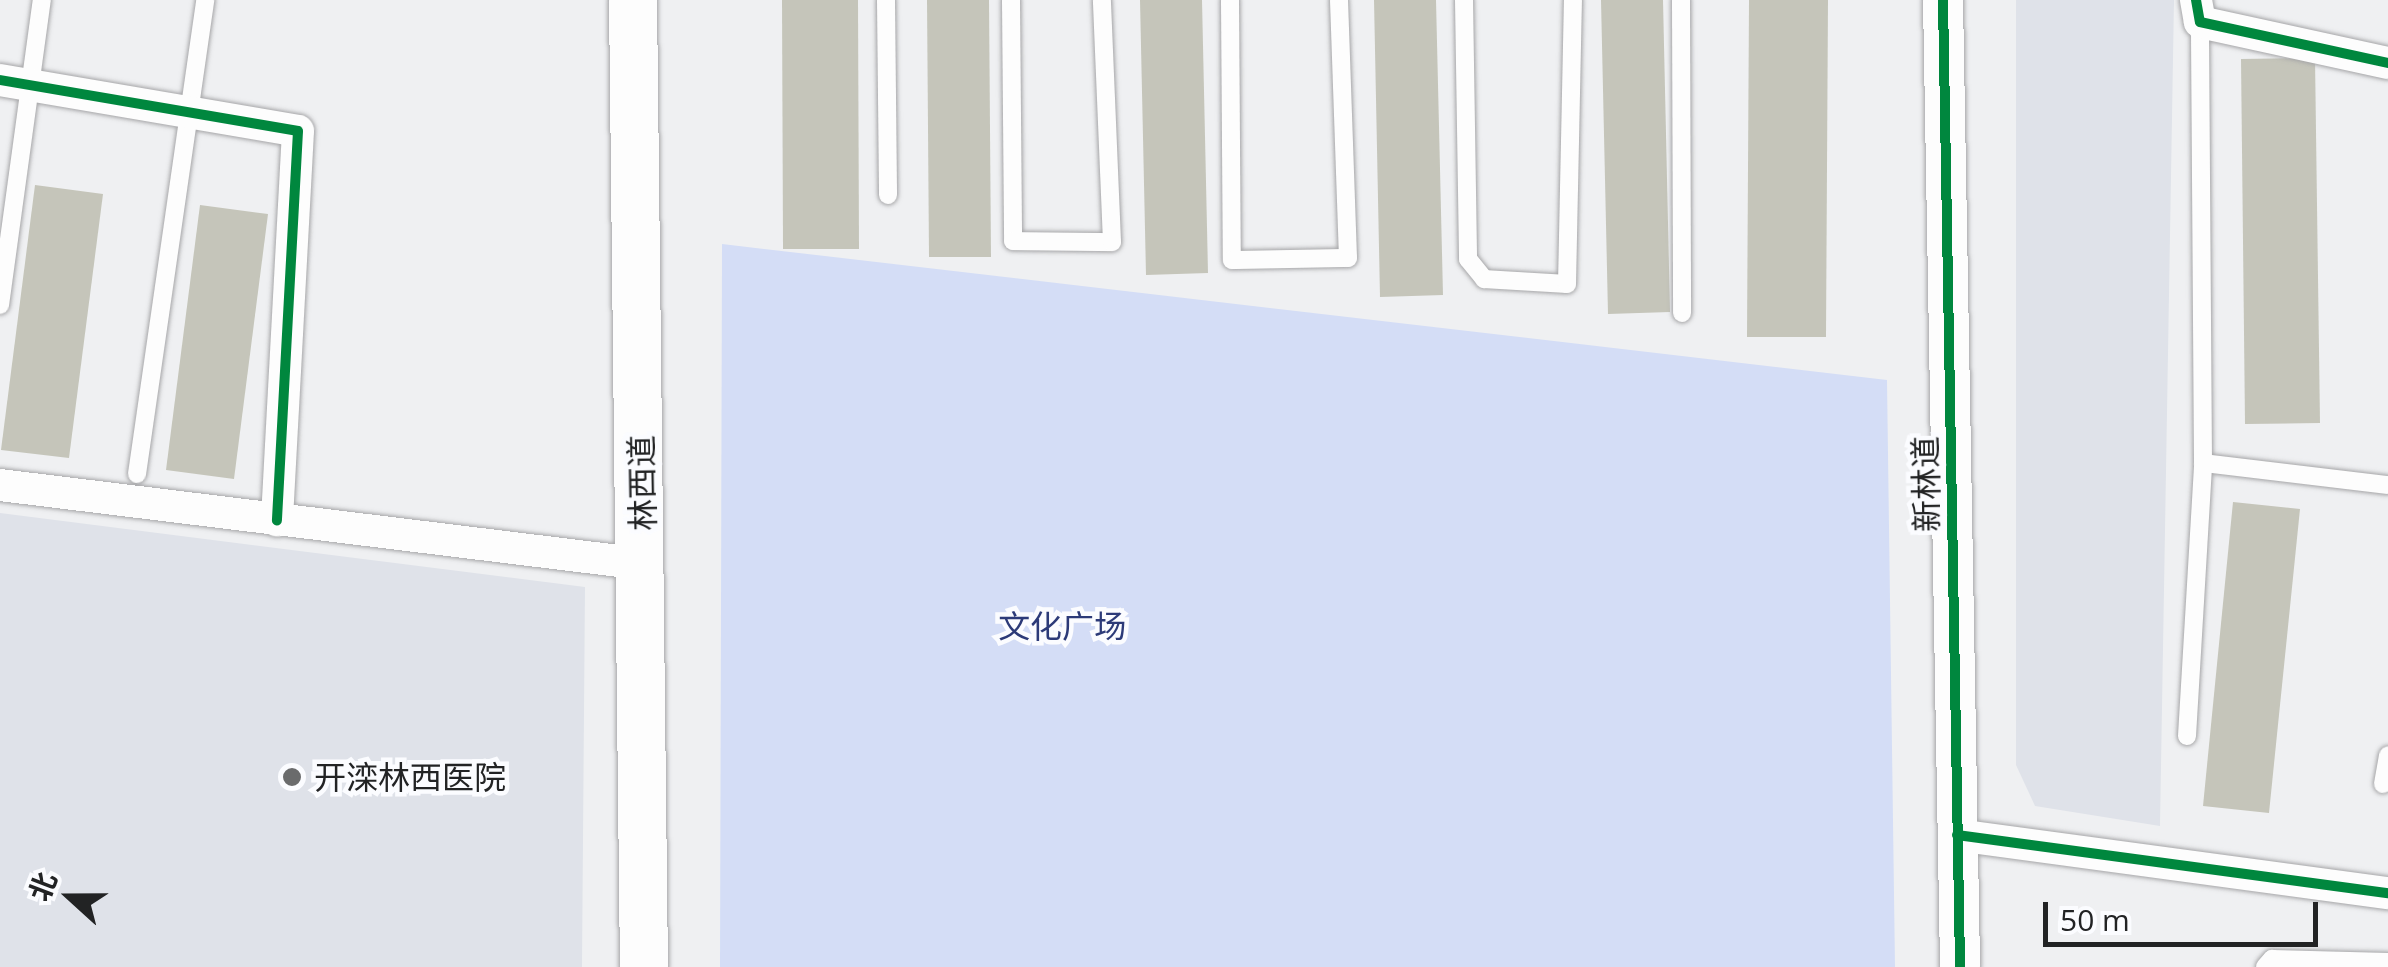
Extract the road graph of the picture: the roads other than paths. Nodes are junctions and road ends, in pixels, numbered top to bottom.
1 (42, 0) edge
2 (205, 0) edge
3 (633, 0) edge
4 (886, 0) edge
5 (1010, 0) edge
6 (1102, 0) edge
7 (1230, 0) edge
8 (1339, 0) edge
9 (1464, 0) edge
10 (1573, 0) edge
11 (1681, 0) edge
12 (1942, 0) edge
13 (2198, 11) edge
14 (2388, 63) edge
15 (15, 84) edge
16 (190, 116) junction
17 (888, 196) dead end
18 (0, 305) edge
19 (1682, 313) dead end
20 (2203, 464) junction
21 (137, 474) dead end
22 (0, 485) edge
23 (2388, 485) edge
24 (278, 520) junction
25 (643, 564) junction
26 (2187, 736) dead end
27 (2388, 755) edge
28 (2383, 784) dead end
29 (1957, 835) junction
30 (2388, 893) edge
31 (2388, 962) edge
32 (644, 967) edge
33 (1960, 967) edge
34 (2265, 967) edge

1 - 15 lane
2 - 16 lane
3 - 25 main road, 林西道
4 - 17 lane
5 - 6 lane
7 - 8 lane
9 - 10 lane
11 - 19 lane
12 - 29 street, 新林道
13 - 14 street
13 - 20 lane
15 - 16 street
15 - 18 lane
16 - 21 lane
16 - 24 street
20 - 23 lane
20 - 26 lane
22 - 24 street
24 - 25 street
25 - 32 main road, 林西道
27 - 28 lane
29 - 30 street
29 - 33 street, 新林道
31 - 34 lane

